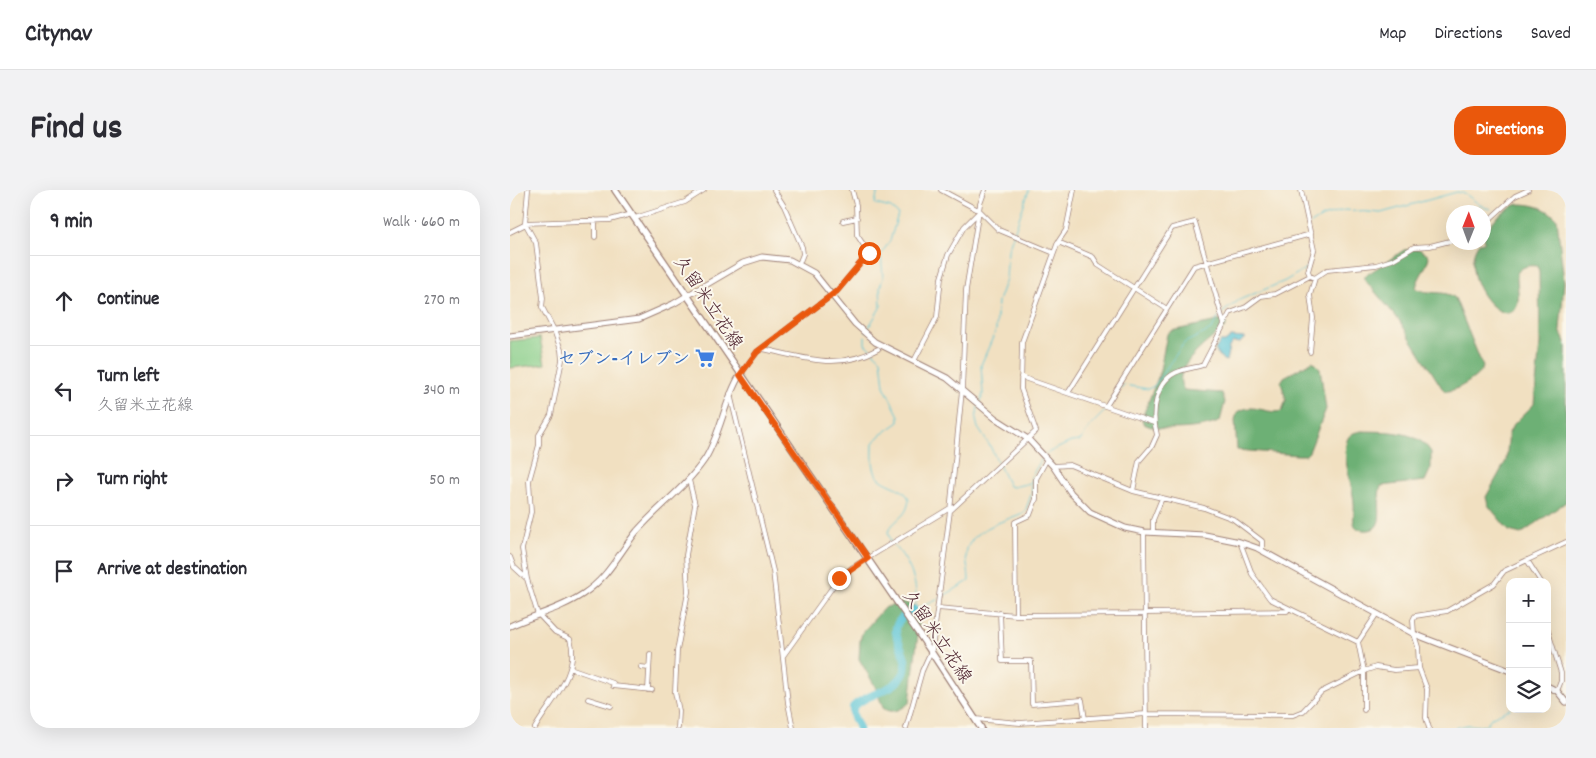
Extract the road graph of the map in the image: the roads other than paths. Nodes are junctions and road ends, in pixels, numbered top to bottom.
1 (528, 190) edge
2 (615, 190) edge
3 (704, 190) edge
4 (774, 190) edge
5 (852, 190) edge
6 (941, 190) edge
7 (985, 190) edge
8 (1074, 190) edge
9 (1301, 190) edge
10 (1528, 190) edge
11 (980, 210) junction
12 (634, 216) junction
13 (856, 218) junction
14 (1491, 218) edge
15 (594, 220) junction
16 (843, 221) dead end
17 (525, 223) junction
18 (510, 232) edge
19 (1311, 234) junction
20 (595, 237) dead end
21 (1058, 242) junction
22 (1446, 242) edge
23 (1054, 253) junction
24 (1206, 262) junction
25 (799, 264) junction
26 (1312, 277) junction
27 (1134, 289) junction
28 (685, 295) junction
29 (832, 295) junction
30 (1166, 309) junction
31 (1224, 324) junction
32 (554, 330) junction
33 (510, 336) edge
34 (763, 349) junction
35 (878, 350) dead end
36 (1310, 352) dead end
37 (914, 361) junction
38 (740, 375) junction
39 (1020, 377) junction
40 (962, 390) junction
41 (1068, 393) junction
42 (730, 394) junction
43 (1106, 406) junction
44 (1154, 423) junction
45 (1028, 439) junction
46 (1045, 456) junction
47 (1053, 466) junction
48 (689, 480) junction
49 (1133, 491) junction
50 (1162, 498) junction
51 (950, 510) junction
52 (1144, 532) junction
53 (1153, 532) junction
54 (1240, 542) junction
55 (1566, 542) edge
56 (1262, 550) junction
57 (510, 557) edge
58 (868, 558) junction
59 (1527, 560) junction
60 (1538, 578) edge
61 (527, 579) junction
62 (938, 608) junction
63 (1289, 611) junction
64 (1000, 613) junction
65 (1145, 613) junction
66 (538, 615) junction
67 (1016, 615) junction
68 (1376, 615) junction
69 (510, 626) edge
70 (1414, 634) junction
71 (1551, 641) edge
72 (1358, 642) junction
73 (930, 650) junction
74 (650, 654) dead end
75 (783, 656) junction
76 (641, 667) dead end
77 (570, 668) junction
78 (650, 668) junction
79 (1419, 668) junction
80 (1506, 669) edge
81 (1364, 670) junction
82 (1551, 688) edge
83 (1557, 691) junction
84 (588, 699) dead end
85 (1566, 702) edge
86 (611, 706) dead end
87 (1364, 710) dead end
88 (1146, 714) junction
89 (975, 719) junction
90 (1085, 719) junction
91 (536, 728) edge
92 (678, 728) edge
93 (793, 728) edge
94 (906, 728) edge
95 (981, 728) edge
96 (1146, 728) edge
97 (1429, 728) edge

1 - 17 street
2 - 12 main road, 久留米立花線
3 - 12 street
4 - 25 street
5 - 13 street
6 - 11 street
7 - 11 street
8 - 21 street
9 - 19 street
10 - 14 street
11 - 23 street
11 - 37 street
11 - 40 street
12 - 15 street
12 - 28 main road, 久留米立花線
13 - 16 street
13 - 29 street
15 - 17 street
15 - 20 street
17 - 18 street
17 - 32 street
19 - 24 street
19 - 26 street
21 - 23 street
21 - 27 street
22 - 26 street
23 - 39 street
24 - 27 street
24 - 30 street
24 - 31 street
25 - 28 street
25 - 29 street
26 - 31 street
26 - 36 street
27 - 30 street
27 - 41 street
28 - 32 street
28 - 38 main road, 久留米立花線
29 - 34 street
29 - 37 street
30 - 43 street
31 - 44 street
32 - 33 street
32 - 61 street
34 - 35 street
34 - 38 street
37 - 40 street
38 - 42 street
38 - 58 main road, 久留米立花線
39 - 41 street
39 - 45 street
40 - 45 street
40 - 51 street
41 - 43 street
42 - 48 street
42 - 75 street
43 - 44 street
44 - 49 street
45 - 46 street
45 - 51 street
46 - 47 street
46 - 67 street
47 - 49 street
47 - 52 street
48 - 66 street
48 - 92 street
49 - 50 street
50 - 53 street
50 - 56 street
51 - 58 street
51 - 62 street
52 - 53 street
52 - 65 street
53 - 54 street
54 - 56 street
54 - 63 street
55 - 59 street
56 - 68 street
57 - 61 street
58 - 73 main road, 久留米立花線
58 - 75 street
59 - 60 street
59 - 70 street
61 - 66 street
62 - 64 street
62 - 73 street
63 - 65 street
63 - 72 street
64 - 67 street
64 - 90 street
65 - 67 street
65 - 88 street
66 - 69 street
66 - 77 street
68 - 70 street
68 - 72 street
70 - 79 street
70 - 80 street
71 - 83 street
72 - 81 street
73 - 89 main road, 久留米立花線
73 - 94 street
74 - 78 street
75 - 93 street
76 - 78 street
77 - 78 street
77 - 91 street
79 - 81 street
79 - 97 street
81 - 87 street
81 - 88 street
82 - 83 street
83 - 85 street
84 - 86 street
88 - 90 street
88 - 96 street
89 - 90 street
89 - 95 main road, 久留米立花線

